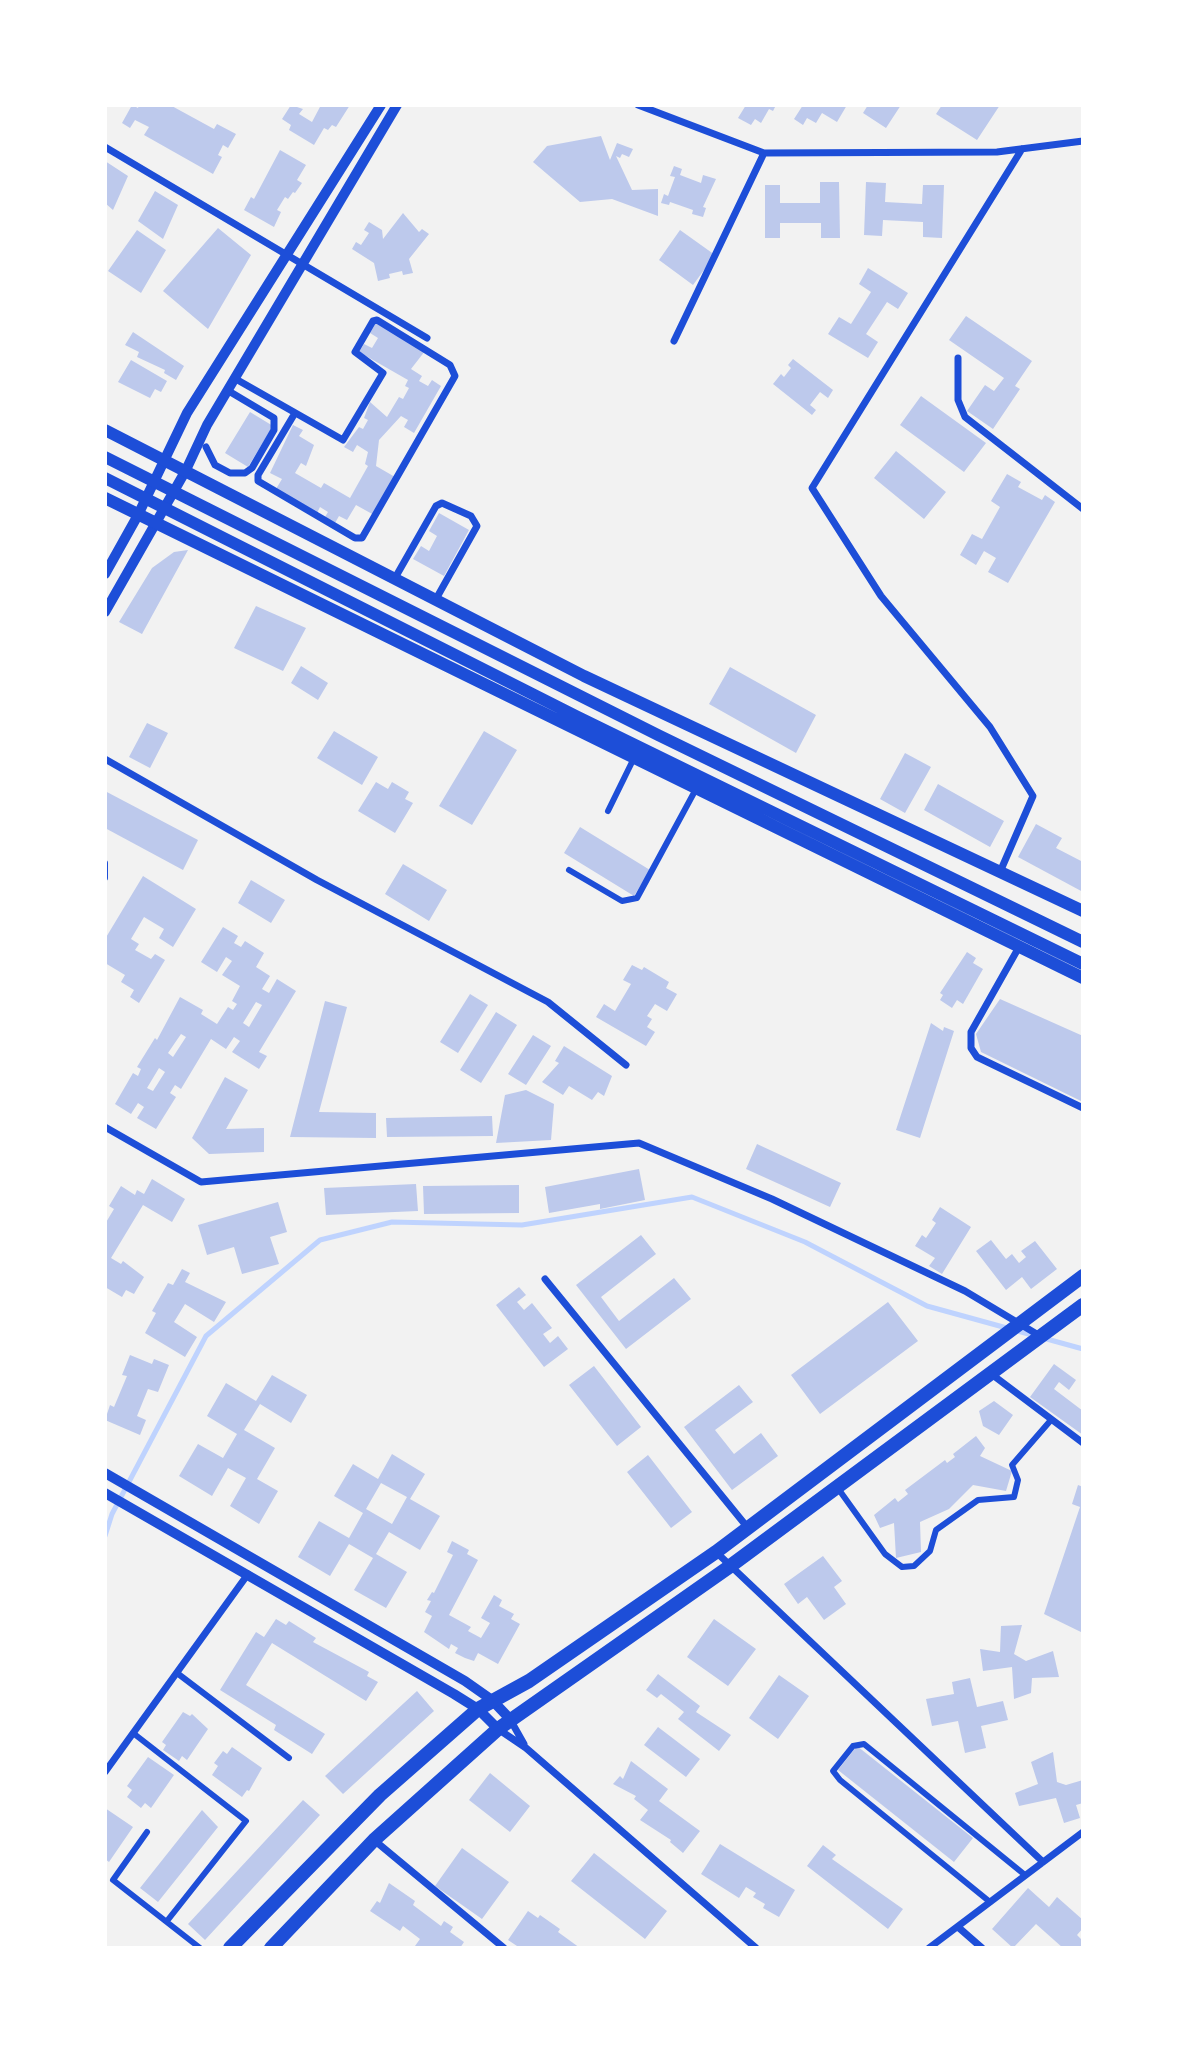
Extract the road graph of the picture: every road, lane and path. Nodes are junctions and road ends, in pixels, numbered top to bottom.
1 (381, 105) edge
2 (397, 105) edge
3 (638, 105) edge
4 (1083, 141) edge
5 (105, 147) edge
6 (1022, 149) junction
7 (764, 153) junction
8 (286, 255) junction
9 (300, 264) junction
10 (426, 338) dead end
11 (674, 341) dead end
12 (958, 358) dead end
13 (234, 378) junction
14 (227, 390) junction
15 (295, 413) junction
16 (105, 430) edge
17 (206, 447) dead end
18 (105, 457) edge
19 (163, 458) junction
20 (186, 470) junction
21 (105, 478) edge
22 (105, 498) edge
23 (1083, 509) edge
24 (138, 515) junction
25 (157, 524) junction
26 (105, 574) edge
27 (395, 578) junction
28 (436, 599) junction
29 (105, 612) edge
30 (634, 758) junction
31 (105, 759) edge
32 (696, 789) junction
33 (608, 811) dead end
34 (105, 863) edge
35 (569, 870) dead end
36 (1000, 872) junction
37 (105, 878) edge
38 (1083, 911) edge
39 (1083, 942) edge
40 (1019, 947) junction
41 (1083, 964) edge
42 (1083, 978) edge
43 (626, 1065) dead end
44 (1083, 1108) edge
45 (105, 1127) edge
46 (1083, 1276) edge
47 (545, 1279) dead end
48 (1083, 1305) edge
49 (1017, 1324) junction
50 (1036, 1339) junction
51 (990, 1373) junction
52 (1051, 1420) junction
53 (1083, 1443) edge
54 (105, 1473) edge
55 (836, 1487) junction
56 (108, 1495) edge
57 (749, 1528) junction
58 (716, 1552) junction
59 (729, 1567) junction
60 (249, 1573) junction
61 (177, 1673) junction
62 (492, 1700) junction
63 (478, 1709) junction
64 (510, 1719) junction
65 (498, 1728) junction
66 (133, 1733) junction
67 (526, 1748) junction
68 (289, 1758) dead end
69 (105, 1772) edge
70 (148, 1832) dead end
71 (1083, 1832) edge
72 (374, 1840) junction
73 (1043, 1862) junction
74 (1025, 1875) junction
75 (990, 1902) junction
76 (167, 1922) junction
77 (958, 1927) junction
78 (200, 1948) edge
79 (230, 1948) edge
80 (271, 1948) edge
81 (504, 1948) edge
82 (756, 1948) edge
83 (929, 1948) edge
84 (982, 1948) edge

1 - 8 street
2 - 9 street
3 - 7 street
4 - 6 street
5 - 8 street
6 - 7 street
6 - 36 street
7 - 11 street
8 - 9 street
8 - 19 street
9 - 10 street
9 - 13 street
12 - 23 street
13 - 14 street
13 - 15 street
14 - 17 street
14 - 20 street
15 - 15 street
16 - 19 main road
18 - 39 main road
19 - 20 main road
19 - 24 street
20 - 25 street
20 - 27 main road
21 - 41 main road
22 - 24 main road
24 - 25 main road
24 - 26 street
25 - 29 street
25 - 30 main road
27 - 28 main road
27 - 28 street
28 - 36 main road
30 - 32 main road
30 - 33 street
31 - 43 street
32 - 35 street
32 - 40 main road
34 - 37 street
36 - 38 main road
40 - 42 main road
40 - 44 street
45 - 49 street
46 - 49 main road
47 - 57 street
48 - 50 main road
49 - 50 street
49 - 57 main road
50 - 51 main road
51 - 52 street
51 - 55 main road
52 - 53 street
52 - 55 street
54 - 62 street
55 - 59 main road
56 - 60 street
57 - 58 main road
58 - 59 street
58 - 62 main road
59 - 64 main road
59 - 73 street
60 - 61 street
60 - 63 street
61 - 66 street
61 - 68 street
62 - 63 main road
62 - 64 street
63 - 65 street
63 - 79 main road
64 - 65 main road
64 - 67 street
65 - 67 street
65 - 72 main road
66 - 69 street
66 - 76 street
67 - 82 street
70 - 76 street
71 - 73 street
72 - 80 main road
72 - 81 street
73 - 74 street
74 - 75 street
74 - 75 street
75 - 77 street
76 - 78 street
77 - 83 street
77 - 84 street

